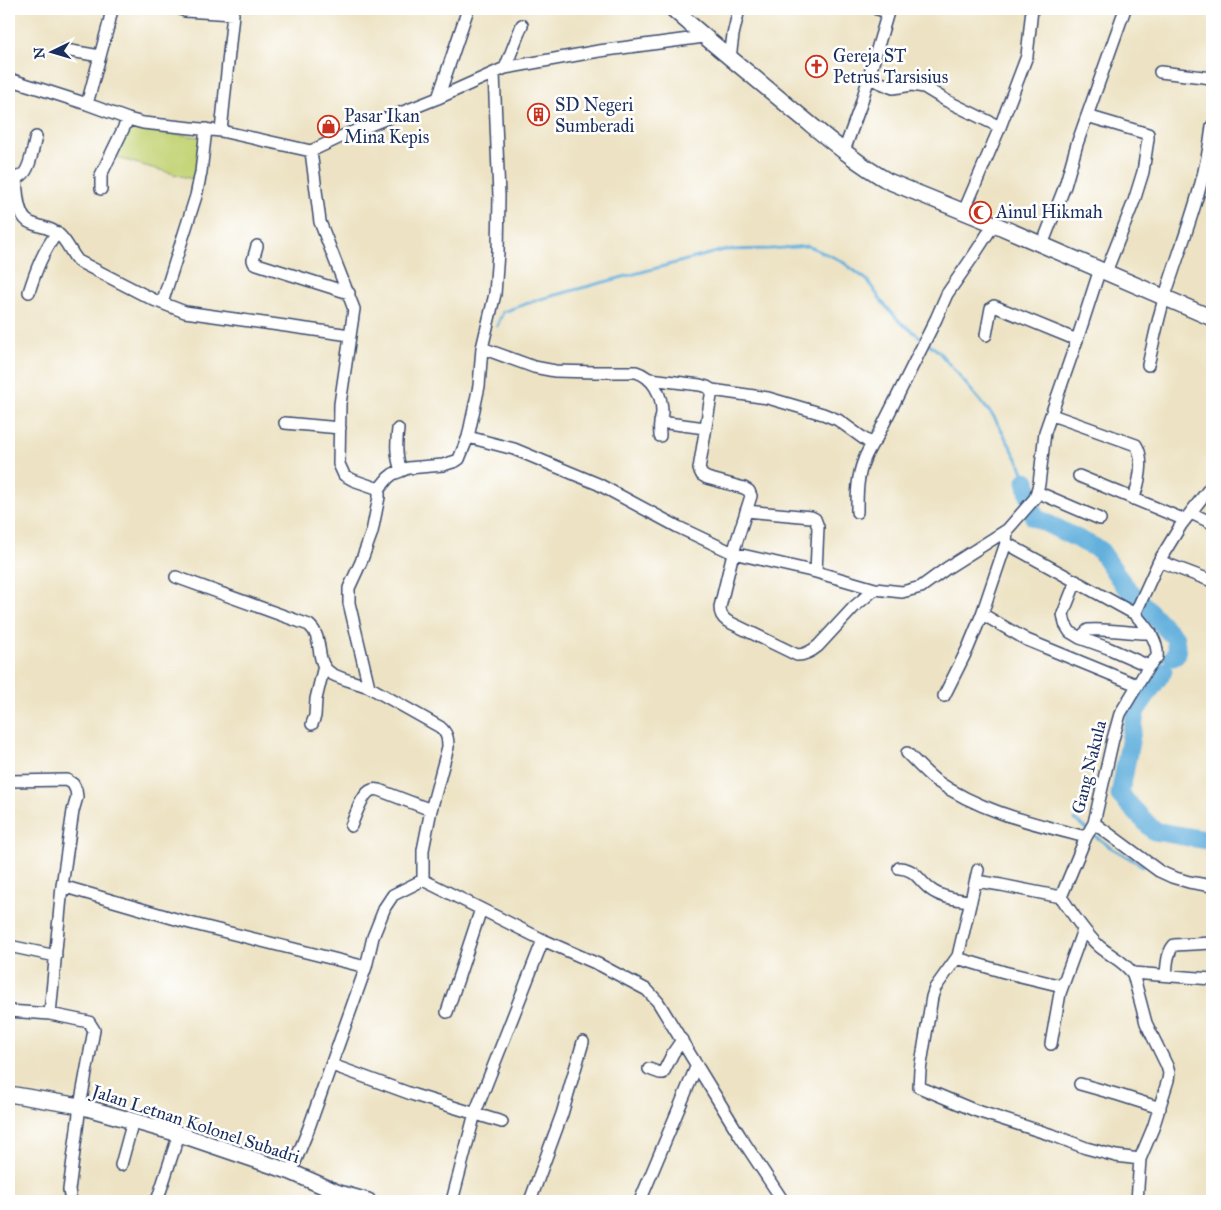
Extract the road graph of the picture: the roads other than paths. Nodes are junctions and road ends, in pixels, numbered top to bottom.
1 (112, 9) edge
2 (181, 9) edge
3 (468, 9) edge
4 (673, 9) edge
5 (738, 9) edge
6 (877, 9) edge
7 (1032, 9) edge
8 (1125, 9) edge
9 (237, 11) edge
10 (522, 25) dead end
11 (704, 37) junction
12 (65, 50) dead end
13 (100, 56) junction
14 (730, 58) junction
15 (500, 70) junction
16 (1160, 72) dead end
17 (869, 78) junction
18 (1212, 78) edge
19 (9, 79) edge
20 (438, 98) junction
21 (87, 104) junction
22 (1087, 116) junction
23 (128, 119) junction
24 (1212, 126) edge
25 (1000, 127) junction
26 (206, 128) junction
27 (221, 131) junction
28 (36, 137) dead end
29 (1211, 147) edge
30 (311, 151) junction
31 (844, 151) junction
32 (12, 176) edge
33 (101, 189) dead end
34 (964, 212) junction
35 (994, 224) junction
36 (57, 233) junction
37 (1042, 244) junction
38 (257, 246) dead end
39 (1103, 270) junction
40 (29, 292) dead end
41 (349, 293) junction
42 (1164, 297) junction
43 (162, 303) junction
44 (1212, 318) edge
45 (986, 335) dead end
46 (350, 336) junction
47 (1077, 340) junction
48 (482, 348) junction
49 (1148, 365) dead end
50 (650, 379) junction
51 (712, 390) junction
52 (1052, 414) junction
53 (660, 422) junction
54 (285, 423) dead end
55 (340, 428) junction
56 (705, 428) junction
57 (398, 429) dead end
58 (660, 436) dead end
59 (468, 437) junction
60 (872, 444) junction
61 (401, 471) junction
62 (1079, 476) dead end
63 (1212, 485) edge
64 (379, 489) junction
65 (1037, 492) junction
66 (1133, 499) junction
67 (746, 511) junction
68 (857, 512) dead end
69 (1188, 517) junction
70 (1100, 519) dead end
71 (1212, 523) edge
72 (1007, 530) junction
73 (1006, 543) junction
74 (733, 552) junction
75 (1159, 561) junction
76 (816, 572) junction
77 (176, 576) dead end
78 (1076, 581) junction
79 (1212, 581) edge
80 (875, 589) junction
81 (1138, 607) junction
82 (982, 614) junction
83 (1150, 633) junction
84 (1080, 638) junction
85 (324, 666) junction
86 (1149, 666) junction
87 (1137, 685) junction
88 (369, 687) junction
89 (944, 696) dead end
90 (312, 724) dead end
91 (907, 753) dead end
92 (9, 781) edge
93 (431, 810) junction
94 (351, 826) dead end
95 (1090, 830) junction
96 (899, 868) dead end
97 (423, 880) junction
98 (62, 886) junction
99 (1212, 886) edge
100 (1062, 896) junction
101 (971, 901) junction
102 (481, 909) junction
103 (1084, 930) junction
104 (543, 940) junction
105 (1212, 943) edge
106 (9, 946) edge
107 (56, 956) junction
108 (957, 958) junction
109 (366, 967) junction
110 (1132, 972) junction
111 (1166, 975) junction
112 (1212, 979) edge
113 (1062, 986) junction
114 (9, 1011) edge
115 (447, 1012) dead end
116 (50, 1014) junction
117 (682, 1040) junction
118 (583, 1042) dead end
119 (1050, 1044) dead end
120 (332, 1065) junction
121 (697, 1065) junction
122 (649, 1069) dead end
123 (1080, 1084) dead end
124 (9, 1096) edge
125 (80, 1106) junction
126 (1160, 1108) junction
127 (475, 1113) junction
128 (133, 1121) junction
129 (502, 1122) dead end
130 (179, 1134) junction
131 (1140, 1159) junction
132 (121, 1165) dead end
133 (291, 1172) junction
134 (337, 1197) edge
135 (71, 1201) edge
136 (157, 1201) edge
137 (368, 1201) edge
138 (452, 1201) edge
139 (530, 1201) edge
140 (640, 1201) edge
141 (783, 1201) edge
142 (1137, 1201) edge

1 - 13 street
2 - 9 street
3 - 20 street
4 - 11 main road
5 - 14 street
6 - 17 street
7 - 25 street
8 - 22 street
9 - 27 street
10 - 15 street
11 - 14 main road
11 - 15 street
12 - 13 street
13 - 21 street
14 - 31 main road
15 - 20 street
15 - 48 street
16 - 18 street
17 - 25 street
17 - 31 street
19 - 21 street
20 - 30 street
21 - 23 street
22 - 37 street
22 - 39 street
23 - 26 street
23 - 33 street
24 - 29 street
25 - 34 street
26 - 27 street
26 - 43 street
27 - 30 street
28 - 32 street
29 - 42 street
30 - 41 street
31 - 34 main road
32 - 36 street
34 - 35 main road
35 - 37 main road
35 - 60 street
36 - 40 street
36 - 43 street
37 - 39 main road
38 - 41 street
39 - 42 main road
39 - 47 street
41 - 46 street
42 - 44 main road
42 - 49 street
43 - 46 street
45 - 47 street
46 - 55 street
47 - 52 street
48 - 50 street
48 - 59 street
50 - 51 street
50 - 53 street
51 - 56 street
51 - 60 street
52 - 65 street
52 - 66 street
53 - 56 street
53 - 58 street
54 - 55 street
55 - 64 street
56 - 67 street
57 - 61 street
59 - 61 street
59 - 74 street
60 - 68 street
61 - 64 street
62 - 66 street
63 - 69 street
64 - 88 street
65 - 70 street
65 - 72 street
66 - 69 street
67 - 74 street
67 - 76 street
69 - 71 street
69 - 75 street
72 - 73 street
72 - 80 street
73 - 78 street
73 - 82 street
74 - 76 street
74 - 80 street
75 - 79 street
75 - 81 street
76 - 80 street
77 - 85 street
78 - 81 street
78 - 84 street
81 - 83 street, Gang Nakula
82 - 87 street
82 - 89 street
83 - 84 street
83 - 86 street, Gang Nakula
84 - 86 street
85 - 88 street
85 - 90 street
86 - 87 street, Gang Nakula
87 - 95 street, Gang Nakula
88 - 93 street
91 - 95 street
92 - 98 street
93 - 94 street
93 - 97 street
95 - 99 street
95 - 100 street, Gang Nakula
96 - 101 street
97 - 102 street
97 - 109 street
98 - 107 street
98 - 109 street
100 - 101 street
100 - 103 street
101 - 108 street
102 - 104 street
102 - 115 street
103 - 110 street
103 - 113 street
104 - 117 street
104 - 127 street
105 - 111 street
106 - 107 street
107 - 116 street
108 - 113 street
108 - 131 street
109 - 120 street
110 - 111 street
110 - 126 street
111 - 112 street
113 - 119 street
114 - 116 street
116 - 125 street
117 - 121 street
117 - 122 street
118 - 139 street
120 - 127 street
120 - 133 street
121 - 140 street
121 - 141 street
123 - 126 street
124 - 125 main road, Jalan Letnan Kolonel Subadri
125 - 128 main road, Jalan Letnan Kolonel Subadri
125 - 135 street
126 - 131 street
127 - 129 street
127 - 138 street
128 - 130 main road, Jalan Letnan Kolonel Subadri
128 - 132 street
130 - 133 main road, Jalan Letnan Kolonel Subadri
130 - 136 street
131 - 142 street
133 - 134 main road, Jalan Letnan Kolonel Subadri
134 - 137 main road, Jalan Letnan Kolonel Subadri

